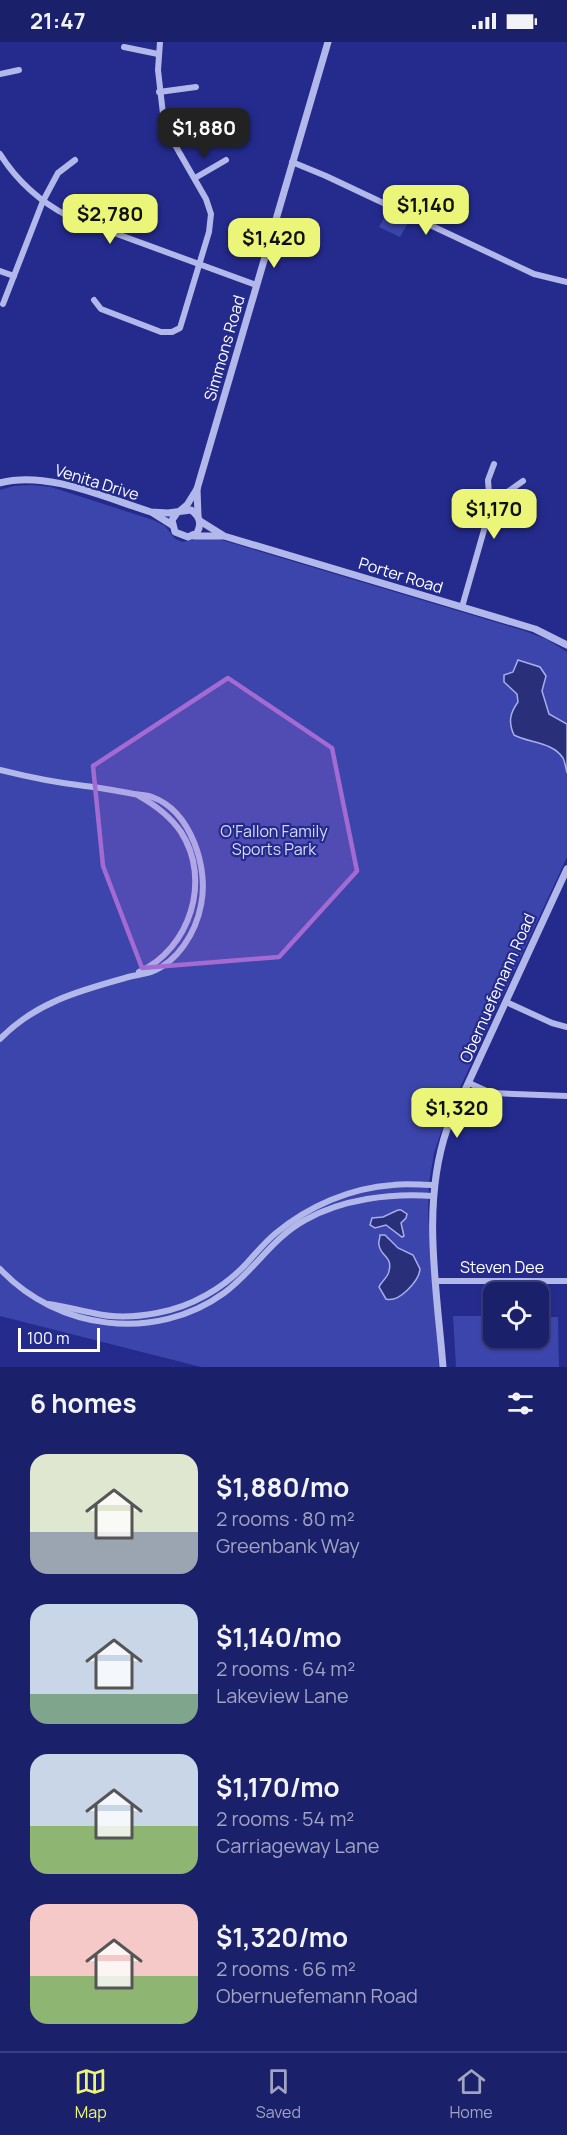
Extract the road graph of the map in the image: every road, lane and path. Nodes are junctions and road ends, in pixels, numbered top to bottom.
1 (160, 42) edge
2 (328, 42) edge
3 (124, 47) dead end
4 (158, 54) junction
5 (19, 70) dead end
6 (0, 74) edge
7 (196, 87) dead end
8 (159, 92) junction
9 (0, 154) edge
10 (75, 160) dead end
11 (226, 160) dead end
12 (292, 162) junction
13 (195, 178) junction
14 (43, 201) junction
15 (200, 265) junction
16 (0, 271) edge
17 (14, 276) junction
18 (567, 282) edge
19 (256, 285) junction
20 (94, 300) dead end
21 (3, 304) dead end
22 (494, 464) dead end
23 (523, 481) dead end
24 (0, 483) edge
25 (197, 489) junction
26 (490, 509) junction
27 (151, 512) junction
28 (179, 512) junction
29 (199, 519) junction
30 (172, 525) junction
31 (192, 536) junction
32 (224, 536) junction
33 (462, 607) junction
34 (567, 645) edge
35 (0, 770) edge
36 (567, 869) edge
37 (558, 887) junction
38 (567, 890) edge
39 (506, 1002) junction
40 (567, 1027) edge
41 (0, 1039) edge
42 (469, 1083) junction
43 (567, 1096) edge
44 (434, 1185) junction
45 (433, 1196) junction
46 (0, 1269) edge
47 (436, 1281) junction
48 (567, 1281) edge
49 (47, 1304) junction
50 (443, 1367) edge

1 - 4 street
2 - 12 street, Simmons Road
3 - 4 street
4 - 8 street
5 - 6 street
7 - 8 street
8 - 13 street
9 - 14 street
10 - 14 street
11 - 13 street
12 - 18 street
12 - 19 street, Simmons Road
13 - 15 street
14 - 15 street
14 - 17 street
15 - 19 street
15 - 20 street
16 - 17 street
17 - 21 street
19 - 25 street, Simmons Road
22 - 26 street
23 - 26 street
24 - 27 street, Venita Drive
25 - 28 street, Simmons Road
25 - 29 street, Simmons Road
26 - 33 street
27 - 28 street, Venita Drive
27 - 30 street, Venita Drive
28 - 29 street
28 - 30 street
29 - 31 street
29 - 32 street, Porter Road
30 - 31 street
31 - 32 street, Porter Road
32 - 33 street, Porter Road
33 - 34 street, Porter Road
35 - 41 street
36 - 37 street, Obernuefemann Road
37 - 38 street
37 - 39 street, Obernuefemann Road
39 - 40 street
39 - 42 street, Obernuefemann Road
42 - 43 street
42 - 44 street, Obernuefemann Road
44 - 45 street, Obernuefemann Road
44 - 49 street
45 - 47 street, Obernuefemann Road
45 - 49 street
46 - 49 street
47 - 48 street, Steven Dee
47 - 50 street, Obernuefemann Road

